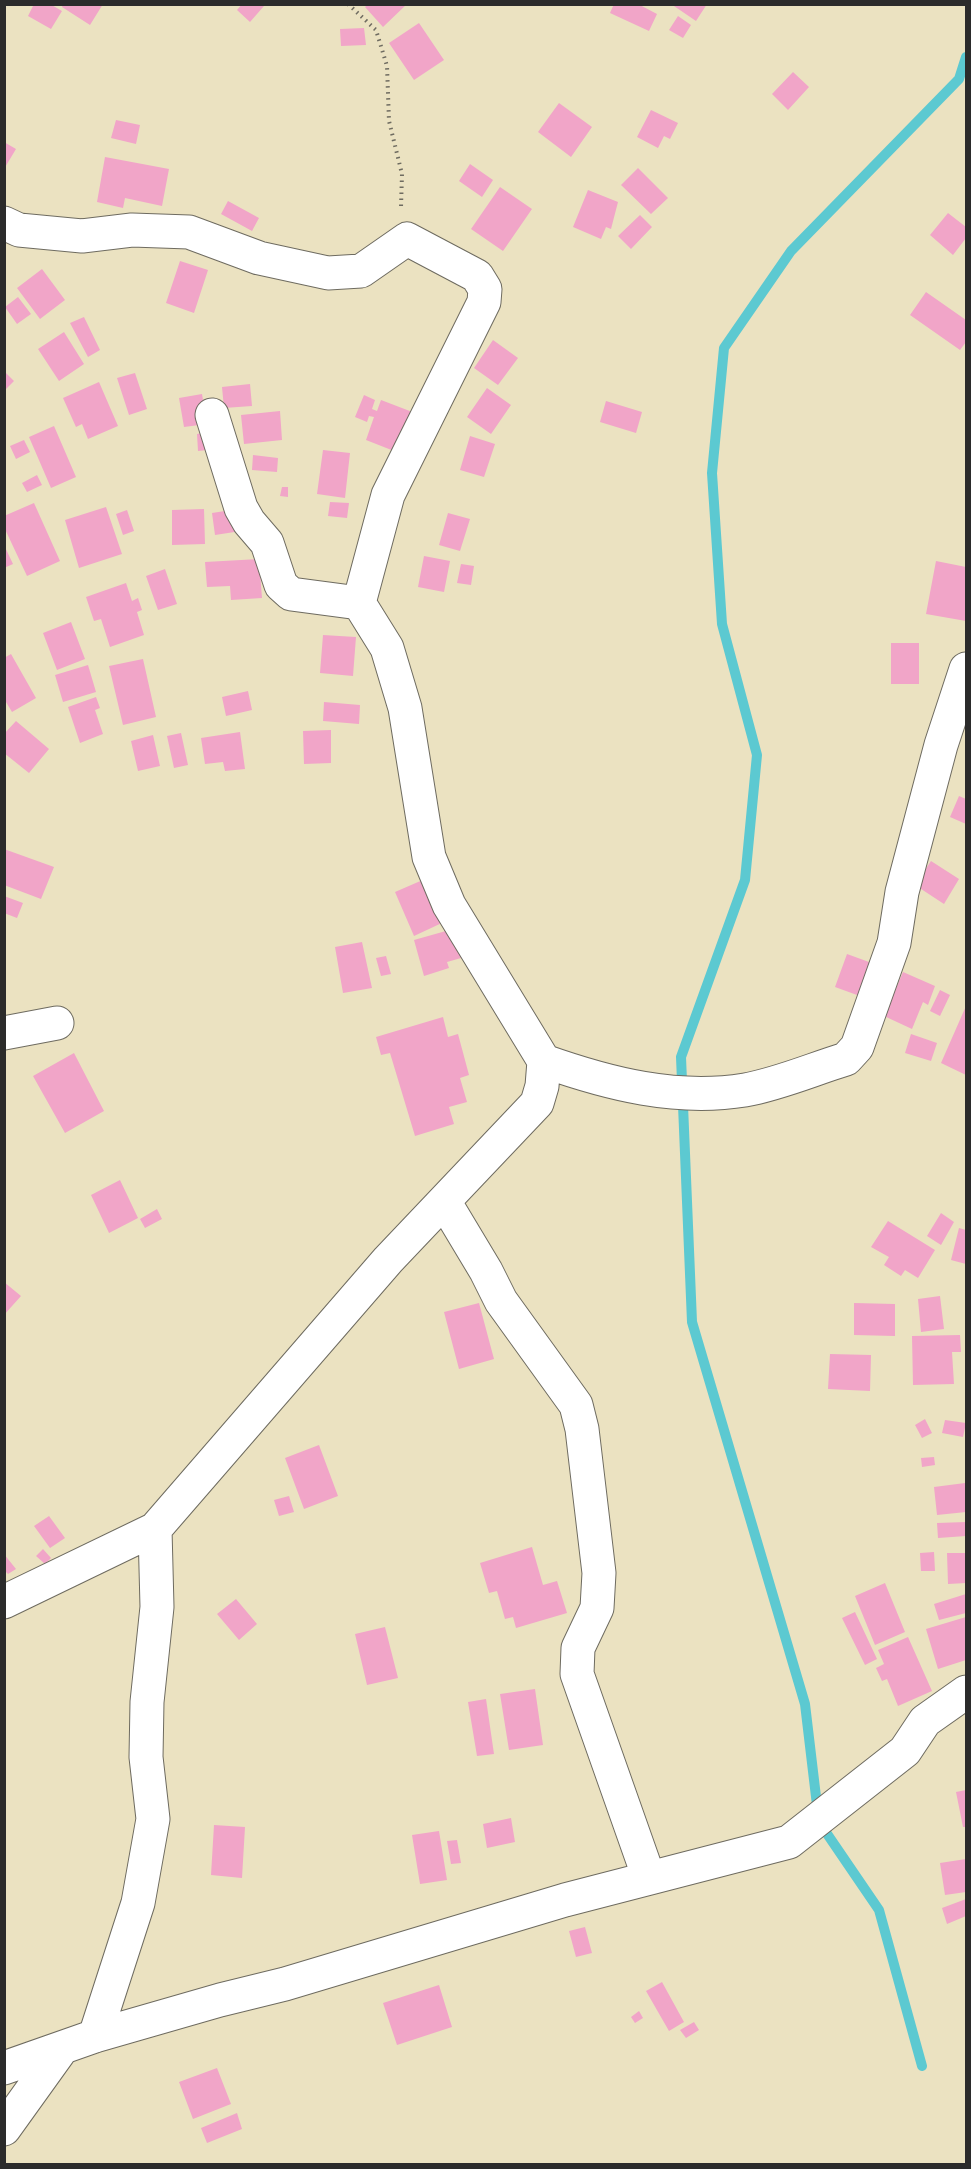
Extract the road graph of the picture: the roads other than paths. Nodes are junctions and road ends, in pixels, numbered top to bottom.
1 (4, 224) edge
2 (212, 415) dead end
3 (359, 603) junction
4 (966, 669) edge
5 (57, 1023) dead end
6 (4, 1033) edge
7 (544, 1061) junction
8 (444, 1201) junction
9 (155, 1529) junction
10 (4, 1602) edge
11 (966, 1692) edge
12 (649, 1878) junction
13 (95, 2036) junction
14 (60, 2051) junction
15 (4, 2068) edge
16 (4, 2129) edge

1 - 3 street
2 - 3 street
3 - 7 street
4 - 7 street
5 - 6 street
7 - 8 street
8 - 9 street
8 - 12 street
9 - 10 street
9 - 13 street
11 - 12 street
12 - 13 street
13 - 14 street
14 - 15 street
14 - 16 street

